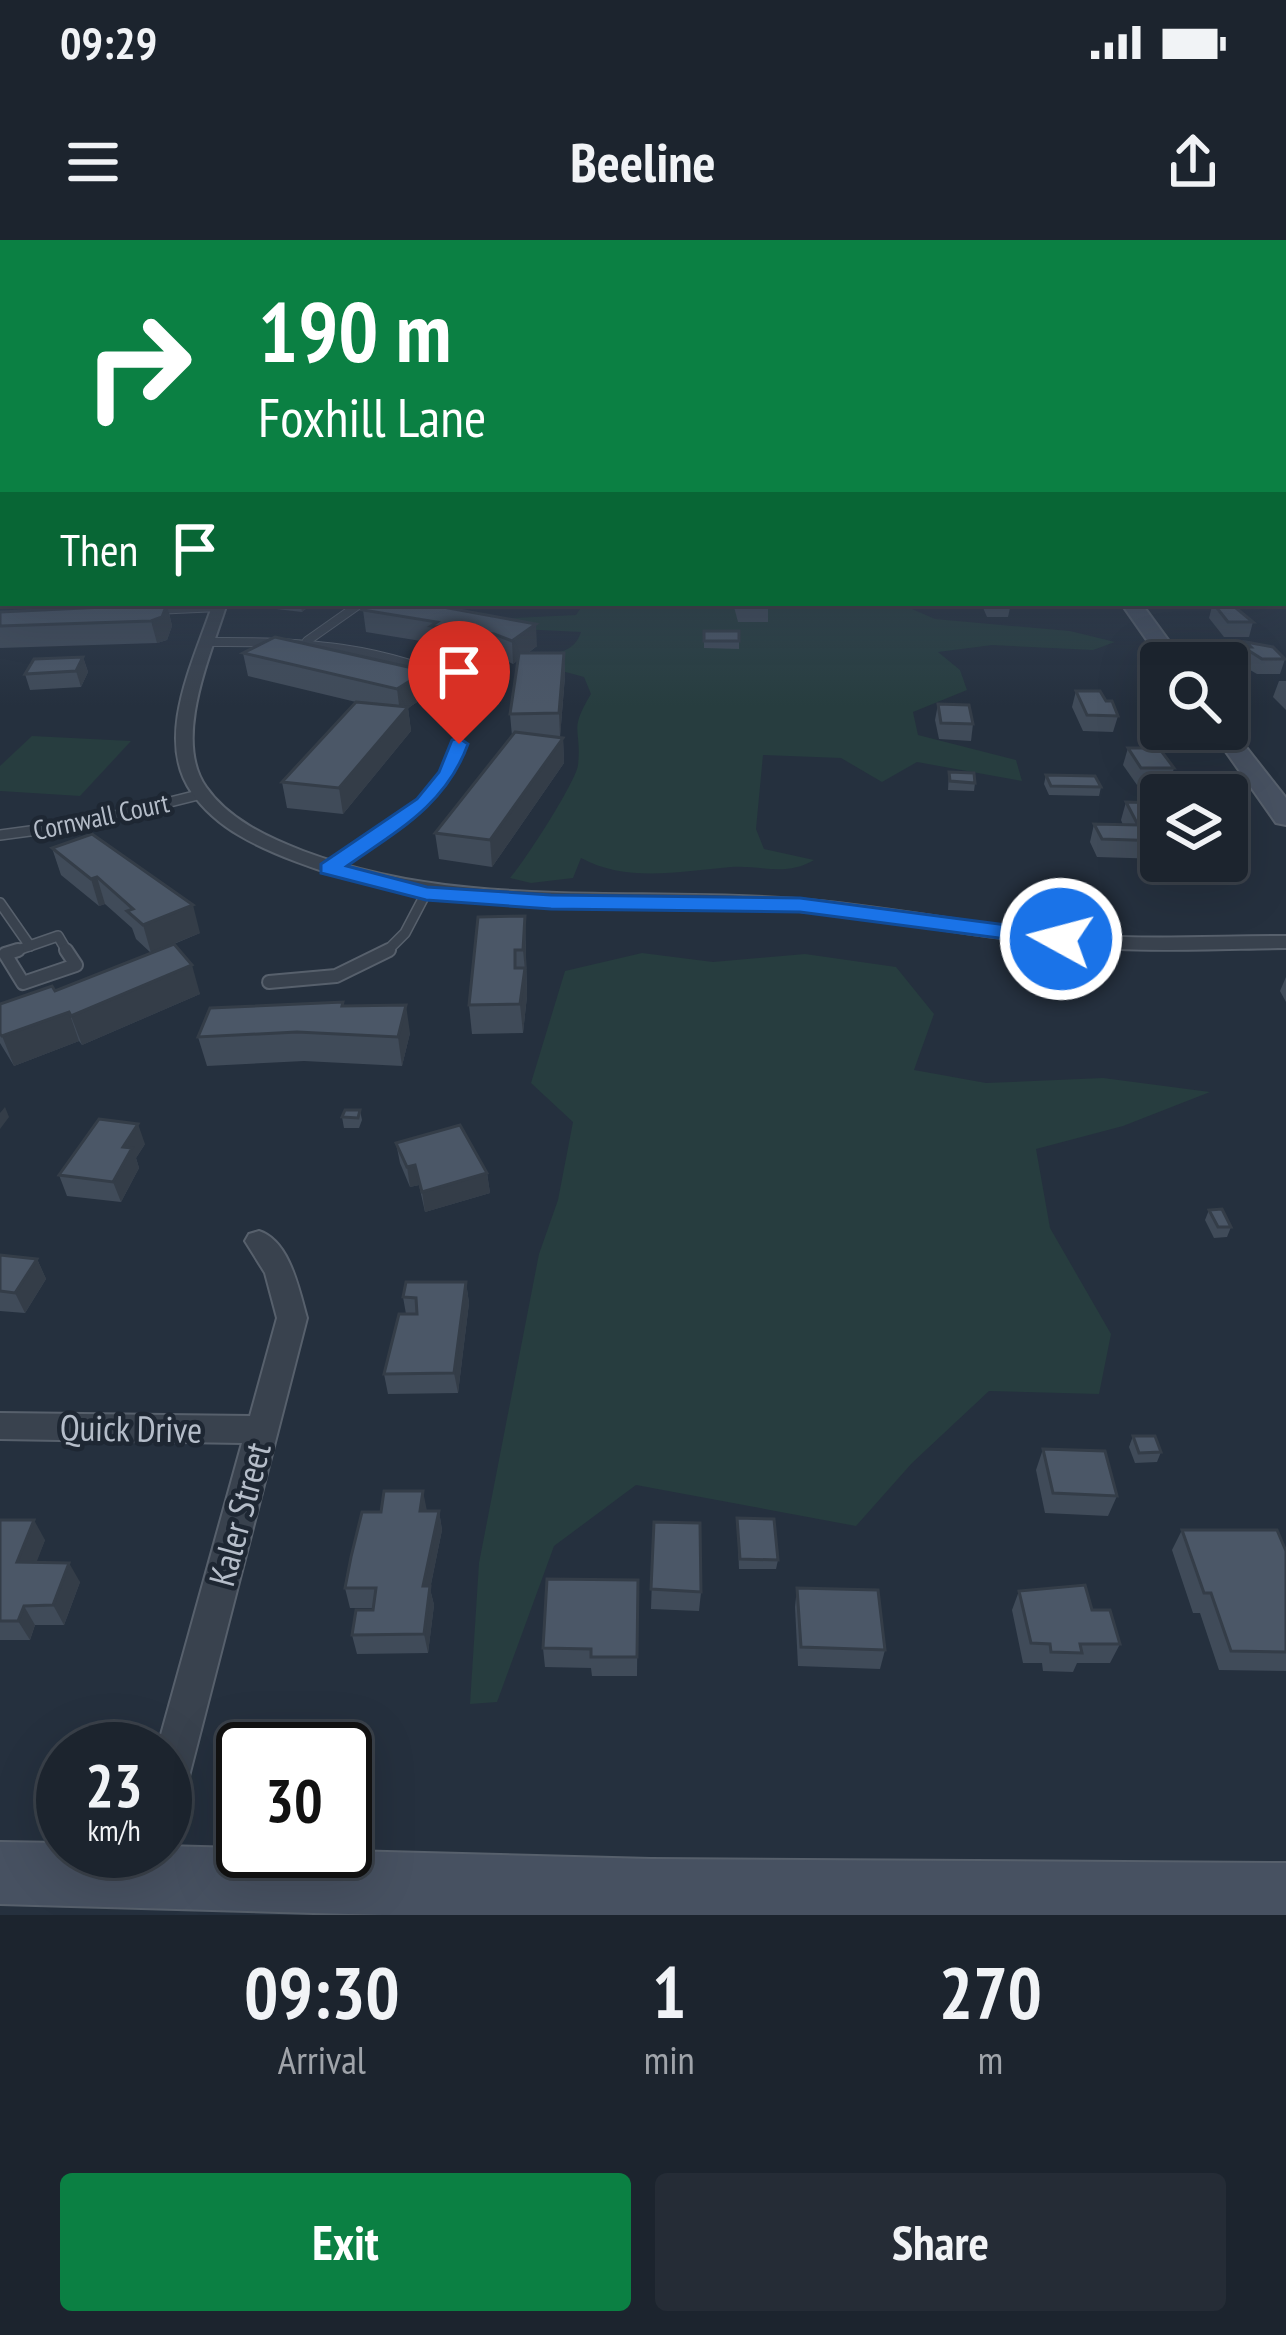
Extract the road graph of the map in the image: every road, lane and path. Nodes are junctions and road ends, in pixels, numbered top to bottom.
1 (206, 606) edge
2 (219, 606) edge
3 (358, 606) edge
4 (1133, 606) edge
5 (152, 610) edge
6 (307, 641) junction
7 (209, 642) junction
8 (1159, 642) edge
9 (1237, 750) edge
10 (202, 794) junction
11 (1286, 817) edge
12 (0, 835) edge
13 (329, 868) junction
14 (426, 893) junction
15 (0, 903) edge
16 (1286, 942) edge
17 (30, 946) junction
18 (268, 982) dead end
19 (259, 1241) dead end
20 (0, 1426) edge
21 (262, 1430) junction
22 (184, 1722) edge
23 (192, 1866) edge
24 (36, 1871) edge
25 (0, 1873) edge
26 (1286, 1894) edge

1 - 5 lane
2 - 7 street
3 - 6 lane
4 - 8 street
6 - 7 lane
6 - 13 lane
7 - 10 street
9 - 11 street
10 - 12 lane, Cornwall Court
10 - 13 street
13 - 14 street
14 - 16 street
14 - 18 lane
15 - 17 lane
17 - 17 lane
19 - 21 street, Kaler Street
20 - 21 street, Quick Drive
21 - 22 street, Kaler Street
23 - 26 street
24 - 25 street

